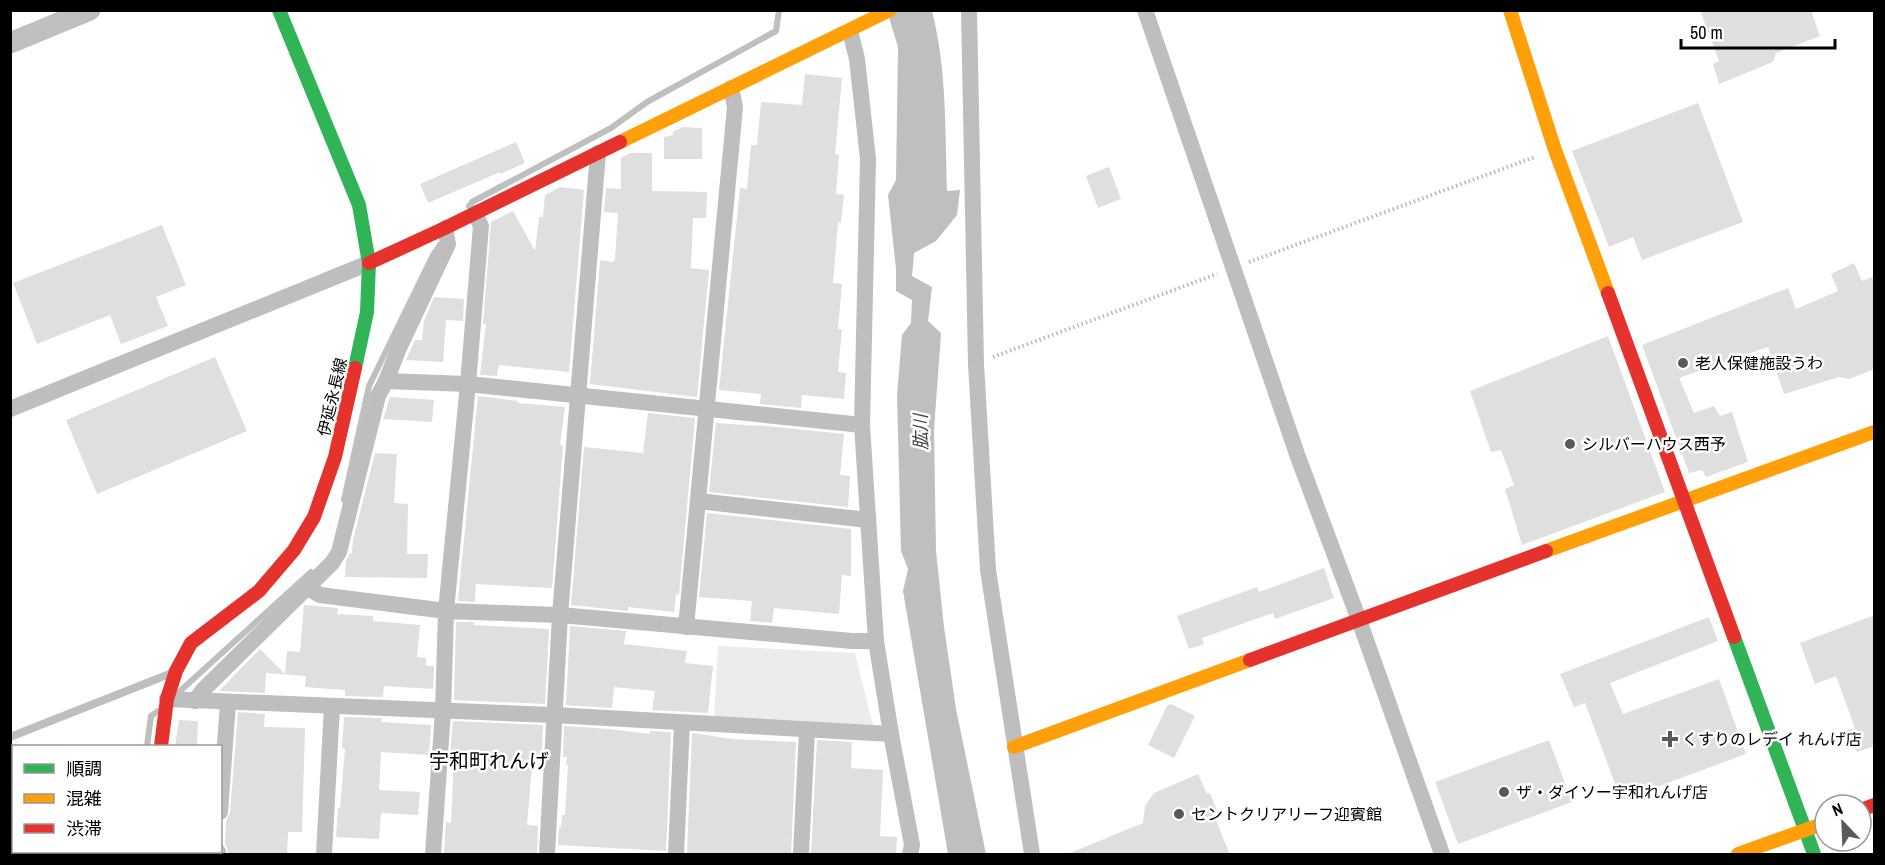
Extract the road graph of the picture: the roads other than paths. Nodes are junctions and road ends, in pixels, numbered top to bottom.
1 (279, 10) edge
2 (890, 10) edge
3 (969, 10) edge
4 (1144, 10) edge
5 (1510, 10) edge
6 (850, 32) junction
7 (731, 88) junction
8 (598, 153) junction
9 (475, 213) junction
10 (445, 228) junction
11 (369, 263) junction
12 (386, 381) junction
13 (468, 384) junction
14 (579, 394) junction
15 (706, 408) junction
16 (10, 409) edge
17 (862, 425) junction
18 (1875, 432) edge
19 (1683, 500) junction
20 (698, 501) junction
21 (868, 520) junction
22 (308, 588) junction
23 (446, 611) junction
24 (560, 615) junction
25 (1359, 620) junction
26 (686, 627) junction
27 (876, 641) junction
28 (176, 671) junction
29 (167, 699) junction
30 (195, 701) junction
31 (228, 703) junction
32 (332, 707) junction
33 (443, 711) junction
34 (553, 715) junction
35 (682, 723) junction
36 (807, 730) junction
37 (891, 734) junction
38 (10, 737) edge
39 (161, 745) edge
40 (1014, 747) junction
41 (222, 785) edge
42 (1813, 827) edge
43 (1805, 830) junction
44 (324, 855) edge
45 (433, 855) edge
46 (547, 855) edge
47 (676, 855) edge
48 (801, 855) edge
49 (910, 855) edge
50 (1032, 855) edge
51 (1442, 855) edge
52 (1738, 855) edge
53 (1814, 855) edge

1 - 11 street, 伊延永長線
2 - 6 street
3 - 40 street
4 - 25 street
5 - 19 street
6 - 7 street
6 - 17 street
7 - 8 street
7 - 15 street
8 - 9 street
8 - 14 street
9 - 10 street
9 - 13 street
10 - 11 street
10 - 12 street
11 - 16 street
11 - 28 street, 伊延永長線
12 - 13 street
12 - 22 street
13 - 14 street
13 - 23 street
14 - 15 street
14 - 24 street
15 - 17 street
15 - 20 street
17 - 21 street
18 - 19 street
19 - 25 street
19 - 43 street
20 - 21 street
20 - 26 street
21 - 27 street
22 - 23 street
22 - 30 street
23 - 24 street
23 - 33 street
24 - 26 street
24 - 34 street
25 - 40 street
25 - 51 street
26 - 27 street
27 - 37 street
28 - 29 street, 伊延永長線
28 - 38 lane
29 - 30 street
29 - 39 street, 伊延永長線
30 - 31 street
31 - 32 street
31 - 41 street
32 - 33 street
32 - 44 street
33 - 34 street
33 - 45 street
34 - 35 street
34 - 46 street
35 - 36 street
35 - 47 street
36 - 37 street
36 - 48 street
37 - 49 street
40 - 50 street
42 - 43 street
43 - 52 street
43 - 53 street

